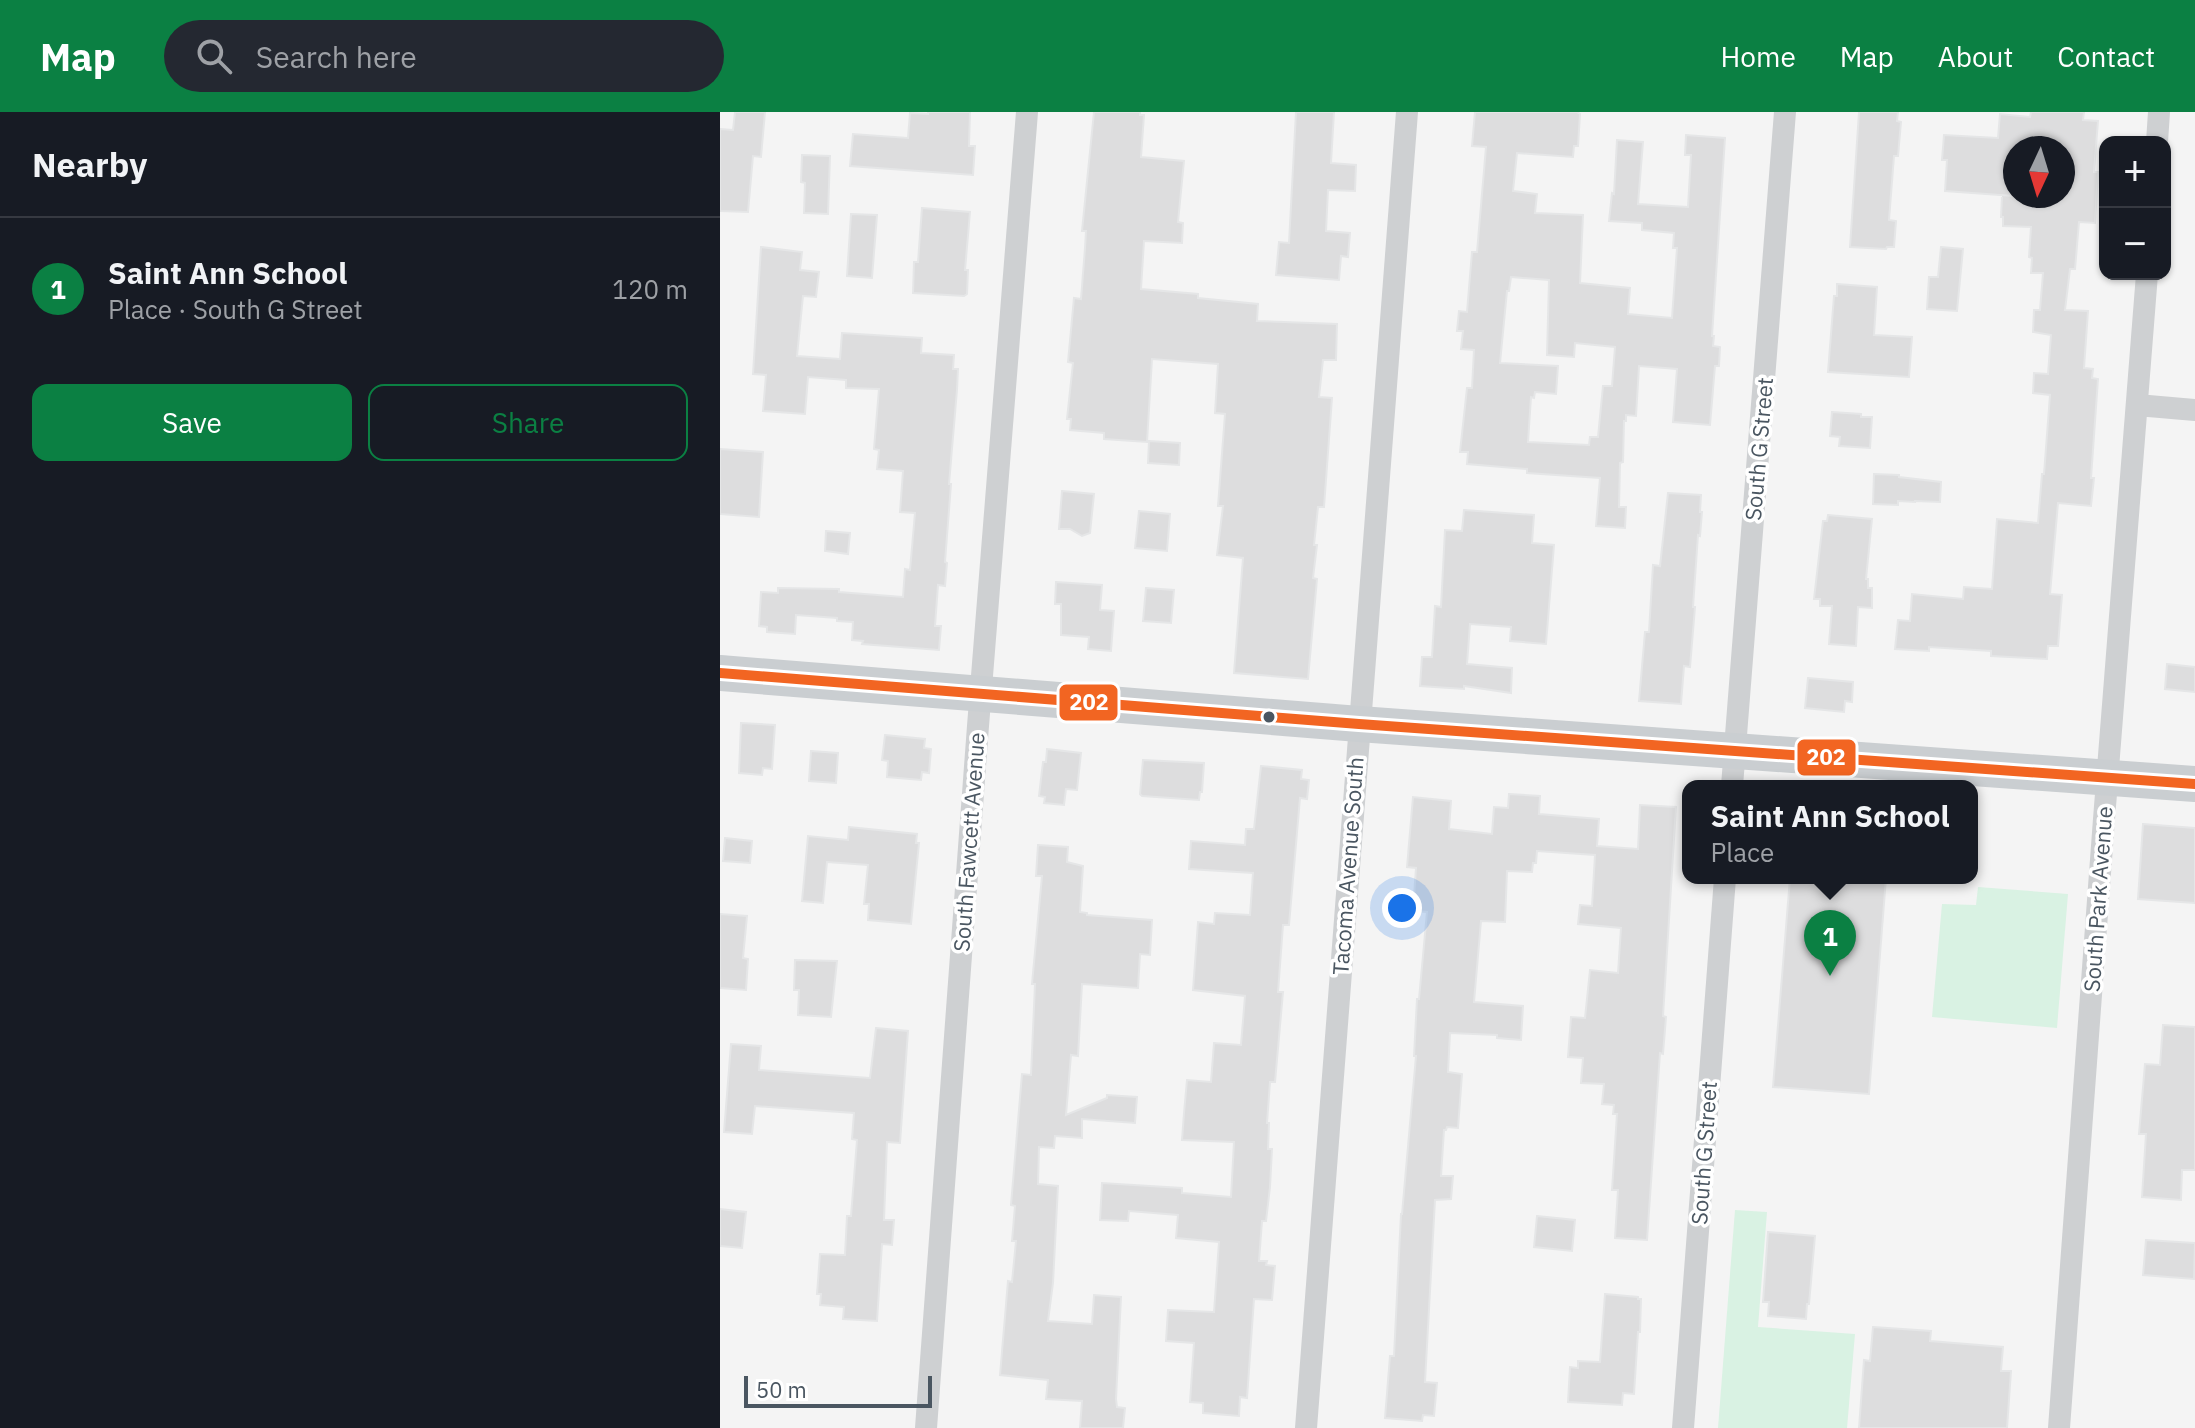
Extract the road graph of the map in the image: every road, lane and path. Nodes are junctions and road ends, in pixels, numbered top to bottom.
1 (1027, 112) edge
2 (1407, 112) edge
3 (1785, 112) edge
4 (2159, 112) edge
5 (2157, 136) edge
6 (2147, 280) edge
7 (2137, 405) junction
8 (2195, 410) edge
9 (720, 673) edge
10 (980, 694) junction
11 (1359, 724) junction
12 (1733, 769) edge
13 (2108, 778) junction
14 (2195, 784) edge
15 (1725, 884) edge
16 (926, 1428) edge
17 (1306, 1428) edge
18 (1683, 1428) edge
19 (2059, 1428) edge

1 - 10 street, South Fawcett Avenue
2 - 11 street, Tacoma Avenue South
3 - 12 street, South G Street
4 - 5 street
6 - 7 street, South Park Avenue
7 - 8 street
7 - 13 street, South Park Avenue
9 - 10 main road
10 - 11 main road
10 - 16 street, South Fawcett Avenue
11 - 12 main road
11 - 17 street, Tacoma Avenue South
12 - 13 main road
13 - 14 main road
13 - 19 street, South Park Avenue
15 - 18 street, South G Street

